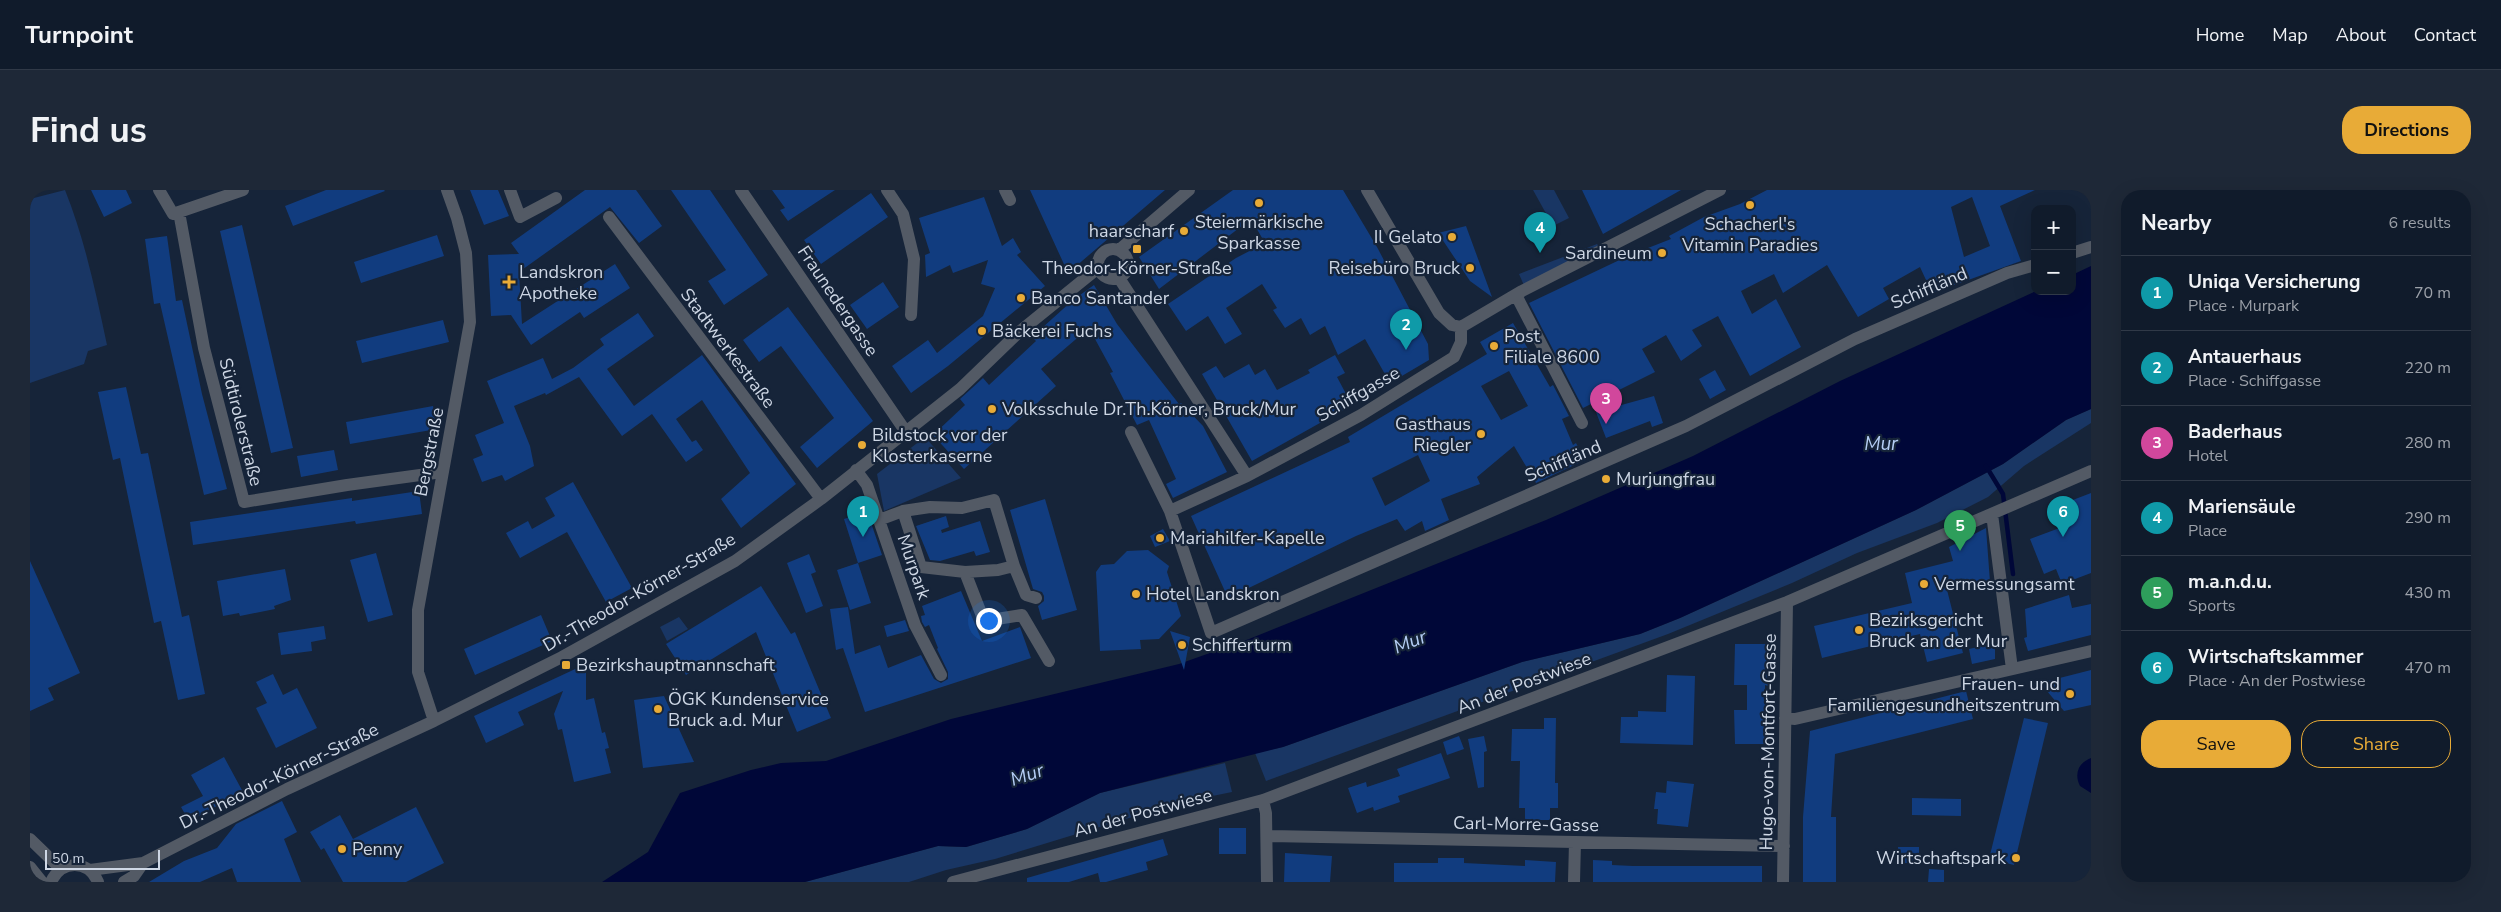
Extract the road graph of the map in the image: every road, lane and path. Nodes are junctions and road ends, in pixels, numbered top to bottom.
1 (159, 190) edge
2 (243, 190) edge
3 (447, 190) edge
4 (510, 190) edge
5 (741, 190) edge
6 (887, 190) edge
7 (1189, 190) edge
8 (1367, 190) edge
9 (1720, 190) edge
10 (556, 198) dead end
11 (176, 213) junction
12 (608, 217) dead end
13 (2091, 247) edge
14 (1119, 250) junction
15 (2076, 252) edge
16 (2031, 266) edge
17 (1098, 268) junction
18 (1119, 278) junction
19 (1518, 298) junction
20 (912, 315) dead end
21 (1461, 326) junction
22 (1582, 423) dead end
23 (906, 432) junction
24 (1131, 432) dead end
25 (856, 470) junction
26 (2091, 471) edge
27 (442, 472) junction
28 (1247, 476) junction
29 (821, 499) junction
30 (903, 511) junction
31 (1170, 511) junction
32 (1996, 513) junction
33 (879, 520) junction
34 (1014, 566) junction
35 (964, 572) junction
36 (1036, 598) dead end
37 (1787, 602) junction
38 (2091, 651) edge
39 (1049, 661) dead end
40 (2012, 669) junction
41 (941, 675) dead end
42 (1785, 718) junction
43 (434, 721) junction
44 (1263, 800) junction
45 (1267, 836) junction
46 (30, 839) edge
47 (1575, 842) junction
48 (1784, 846) junction
49 (142, 863) junction
50 (30, 867) edge
51 (61, 868) junction
52 (90, 870) junction
53 (42, 882) edge
54 (51, 882) edge
55 (98, 882) edge
56 (124, 882) edge
57 (953, 882) edge
58 (1267, 882) edge
59 (1574, 882) edge
60 (1783, 882) edge

1 - 11 street, Südtirolerstraße
2 - 11 street
3 - 27 street, Bergstraße
4 - 10 street
5 - 23 street, Fraunedergasse
6 - 20 street
7 - 14 street
8 - 21 street
9 - 19 street
11 - 27 street, Südtirolerstraße
12 - 29 street, Stadtwerkestraße
13 - 15 street
14 - 17 street
14 - 18 street
16 - 31 street, Schiffländ
17 - 18 street
17 - 23 street, Dr.-Theodor-Körner-Straße
18 - 28 street
19 - 21 street
19 - 22 street
21 - 28 street, Schiffgasse
23 - 25 street, Dr.-Theodor-Körner-Straße
24 - 31 street
25 - 29 street, Dr.-Theodor-Körner-Straße
25 - 33 street, Murpark
26 - 32 street, An der Postwiese
27 - 43 street, Bergstraße
28 - 31 street, Schiffgasse
29 - 43 street, Dr.-Theodor-Körner-Straße
30 - 33 street
30 - 34 street, Murpark
30 - 35 street, Murpark
32 - 37 street, An der Postwiese
32 - 40 street
33 - 41 street, Murpark
34 - 35 street, Murpark
34 - 36 street, Murpark
35 - 39 street
37 - 42 street, Hugo-von-Montfort-Gasse
37 - 44 street, An der Postwiese
38 - 40 street
40 - 42 street
42 - 48 street, Hugo-von-Montfort-Gasse
43 - 49 street, Dr.-Theodor-Körner-Straße
44 - 45 street
44 - 57 street, An der Postwiese
45 - 47 street, Carl-Morre-Gasse
45 - 58 street
46 - 51 street
47 - 48 street, Carl-Morre-Gasse
47 - 59 street
48 - 60 street, Hugo-von-Montfort-Gasse
49 - 52 street, Dr.-Theodor-Körner-Straße
49 - 56 street, Dr.-Theodor-Körner-Straße
50 - 53 street
51 - 52 street, Dr.-Theodor-Körner-Straße
51 - 54 street
52 - 55 street

